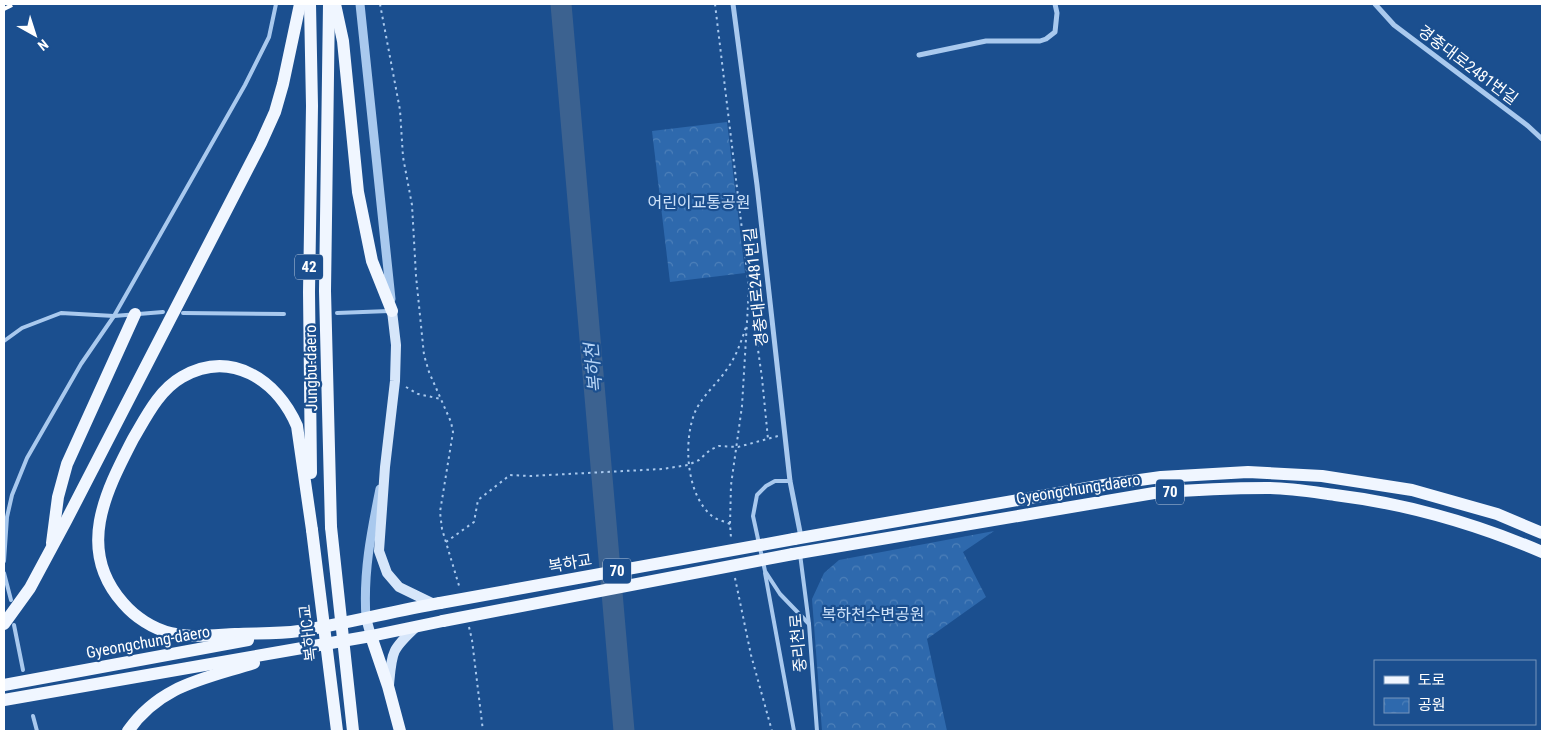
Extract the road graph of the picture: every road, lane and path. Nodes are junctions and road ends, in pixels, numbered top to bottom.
1 (276, 4) edge
2 (300, 4) edge
3 (310, 4) edge
4 (330, 4) edge
5 (335, 4) edge
6 (360, 4) edge
7 (380, 4) edge
8 (716, 4) edge
9 (733, 4) edge
10 (1055, 4) edge
11 (1375, 4) edge
12 (1381, 4) edge
13 (1380, 10) junction
14 (919, 55) dead end
15 (1542, 139) edge
16 (749, 288) junction
17 (392, 311) junction
18 (163, 312) dead end
19 (183, 313) dead end
20 (336, 313) dead end
21 (134, 314) junction
22 (284, 314) dead end
23 (114, 316) junction
24 (747, 325) junction
25 (4, 341) edge
26 (395, 382) junction
27 (441, 398) junction
28 (738, 447) junction
29 (688, 465) junction
30 (385, 468) junction
31 (790, 481) junction
32 (730, 524) junction
33 (312, 530) junction
34 (1542, 533) edge
35 (798, 539) junction
36 (446, 542) junction
37 (732, 543) dead end
38 (50, 550) junction
39 (1542, 552) edge
40 (797, 553) junction
41 (4, 561) edge
42 (765, 571) junction
43 (734, 572) dead end
44 (4, 573) edge
45 (462, 596) dead end
46 (11, 600) dead end
47 (437, 604) junction
48 (366, 618) junction
49 (468, 623) dead end
50 (9, 624) edge
51 (809, 624) junction
52 (416, 627) junction
53 (297, 631) junction
54 (371, 636) junction
55 (301, 648) junction
56 (23, 670) dead end
57 (4, 685) edge
58 (388, 686) junction
59 (4, 700) edge
60 (33, 716) dead end
61 (36, 731) edge
62 (128, 731) edge
63 (337, 731) edge
64 (353, 731) edge
65 (400, 731) edge
66 (483, 731) edge
67 (772, 731) edge
68 (794, 731) edge
69 (817, 731) edge

1 - 23 lane
2 - 38 main road
3 - 33 main road, Jungbu-daero / 42
4 - 64 main road, Jungbu-daero / 42, bridge
5 - 17 main road
6 - 17 street
7 - 27 path
8 - 16 path
9 - 31 street, 경충대로2481번길
10 - 14 street
11 - 13 street, 경충대로2481번길
12 - 13 street
13 - 15 street, 경충대로2481번길
16 - 24 path
16 - 28 path
17 - 20 lane
17 - 26 main road
18 - 21 lane
19 - 22 lane
21 - 23 lane
21 - 38 main road
23 - 25 lane
23 - 41 lane
24 - 28 path
24 - 29 path
26 - 27 path
26 - 30 main road
27 - 36 path
28 - 29 path
28 - 32 path
29 - 32 path
29 - 36 path
30 - 47 main road
30 - 48 street
31 - 35 street, 경충대로2481번길
31 - 42 lane
32 - 37 path
33 - 53 main road
33 - 63 main road, 복하IC교 / 42, bridge
34 - 35 main road, Gyeongchung-daero / 70
35 - 47 main road, 복하교 / 70, bridge
36 - 45 path
38 - 50 main road
39 - 40 main road, Gyeongchung-daero / 70
40 - 51 lane, 중리천로
40 - 52 main road, 복하교 / 70, bridge
42 - 51 lane
42 - 68 lane
43 - 67 path
44 - 46 lane
47 - 48 main road, 복하교
48 - 53 main road, 복하교
48 - 54 main road
49 - 66 path
50 - 56 lane
51 - 69 lane, 중리천로
52 - 54 main road, 복하교
52 - 58 main road
53 - 57 main road, Gyeongchung-daero
54 - 55 main road, 복하교
54 - 58 main road
55 - 59 main road
55 - 62 main road
58 - 65 main road
60 - 61 lane

